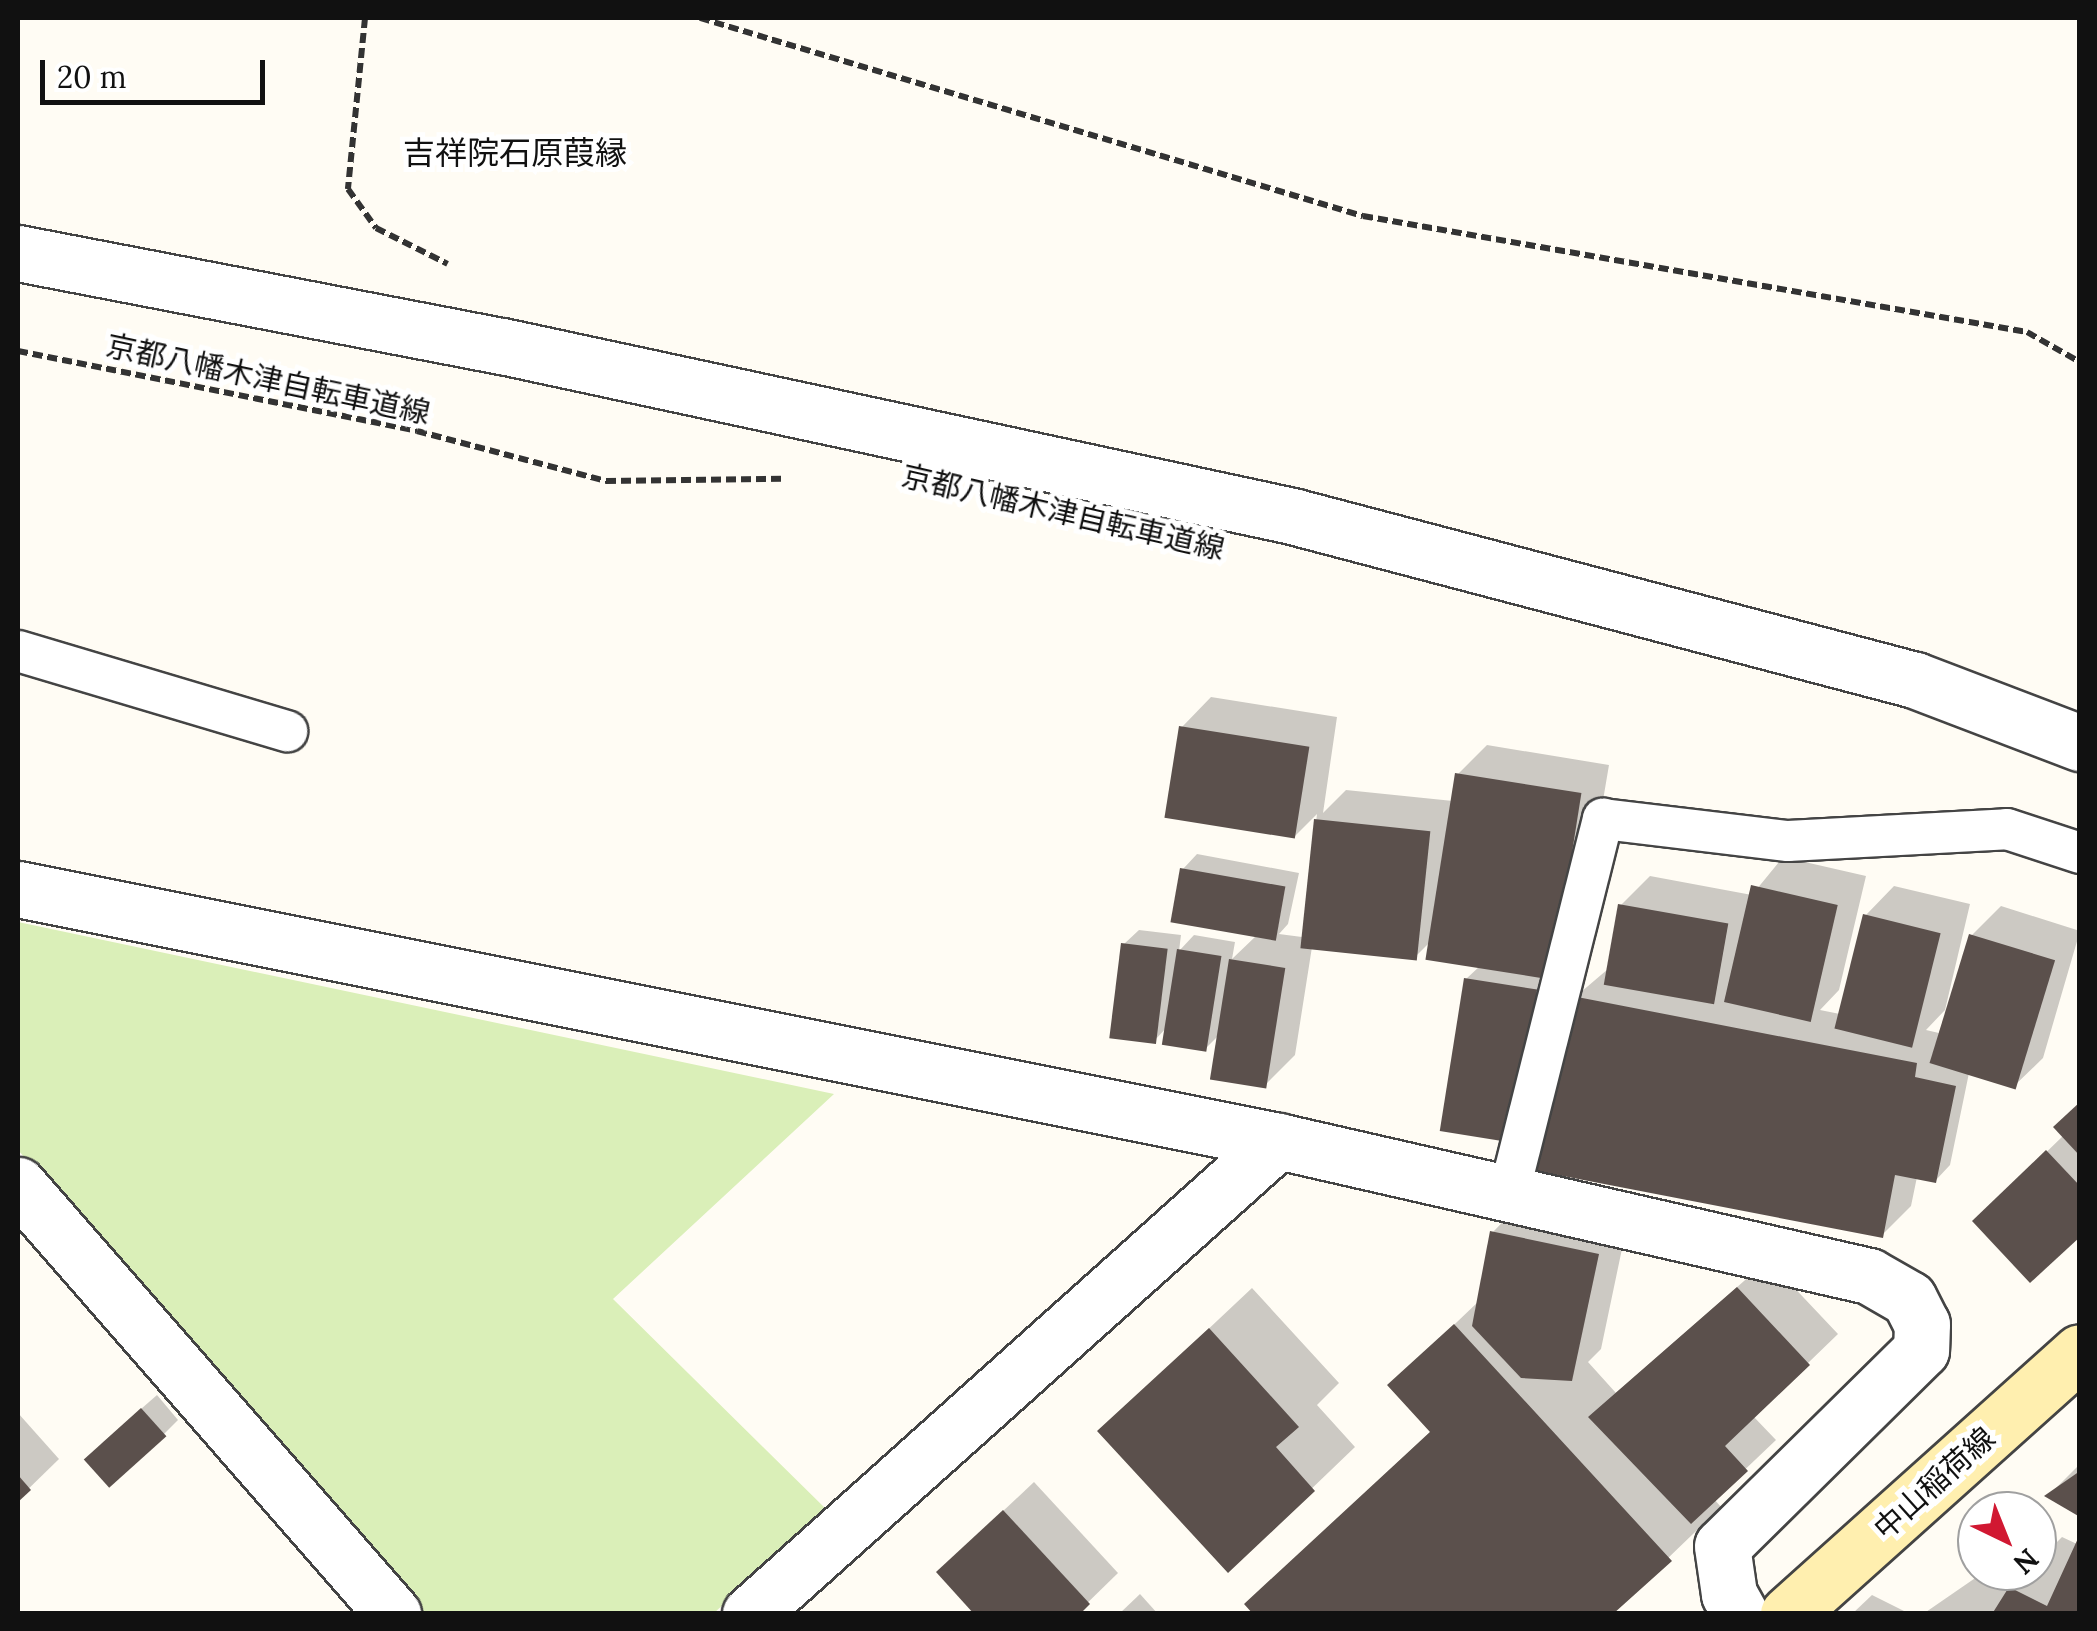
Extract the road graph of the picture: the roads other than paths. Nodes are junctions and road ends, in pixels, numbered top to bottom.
1 (18, 253) edge
2 (18, 651) edge
3 (287, 730) dead end
4 (2080, 742) edge
5 (2080, 853) edge
6 (18, 889) edge
7 (1278, 1141) junction
8 (18, 1185) edge
9 (1509, 1193) junction
10 (2080, 1352) edge
11 (393, 1614) edge
12 (750, 1614) edge
13 (1740, 1614) edge
14 (1788, 1614) edge

1 - 4 street
2 - 3 lane
5 - 9 lane
6 - 7 street
7 - 9 street
7 - 12 street
8 - 11 street
9 - 13 street
10 - 14 main road, 中山稲荷線

